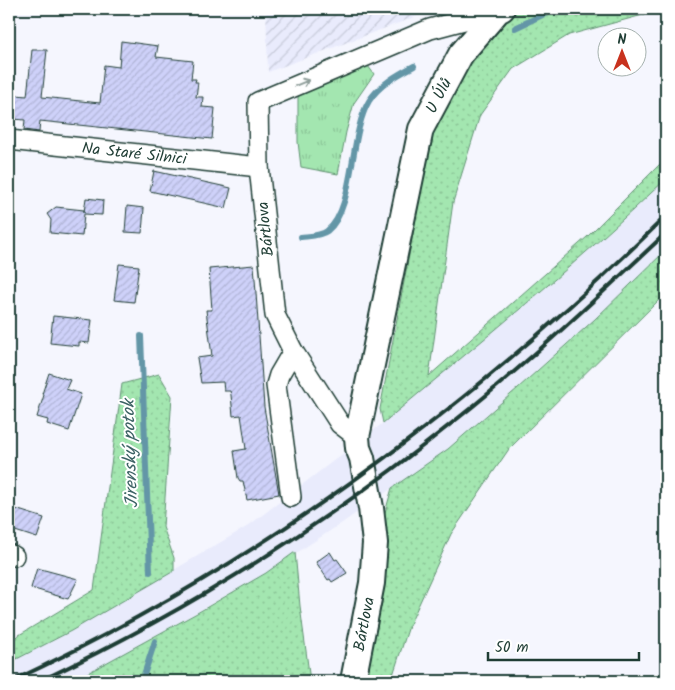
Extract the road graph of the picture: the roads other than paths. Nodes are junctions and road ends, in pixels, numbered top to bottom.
1 (500, 10) edge
2 (258, 102) joint
3 (9, 140) edge
4 (259, 166) junction
5 (294, 351) junction
6 (357, 442) junction
7 (291, 497) dead end
8 (353, 681) edge

2 -> 1 street, U Úlů
1 - 6 street, U Úlů
2 - 4 street, Bártlova
3 - 4 street, Na Staré Silnici
4 - 5 street, Bártlova
5 - 6 street, Bártlova
5 - 7 street
6 - 8 street, Bártlova

